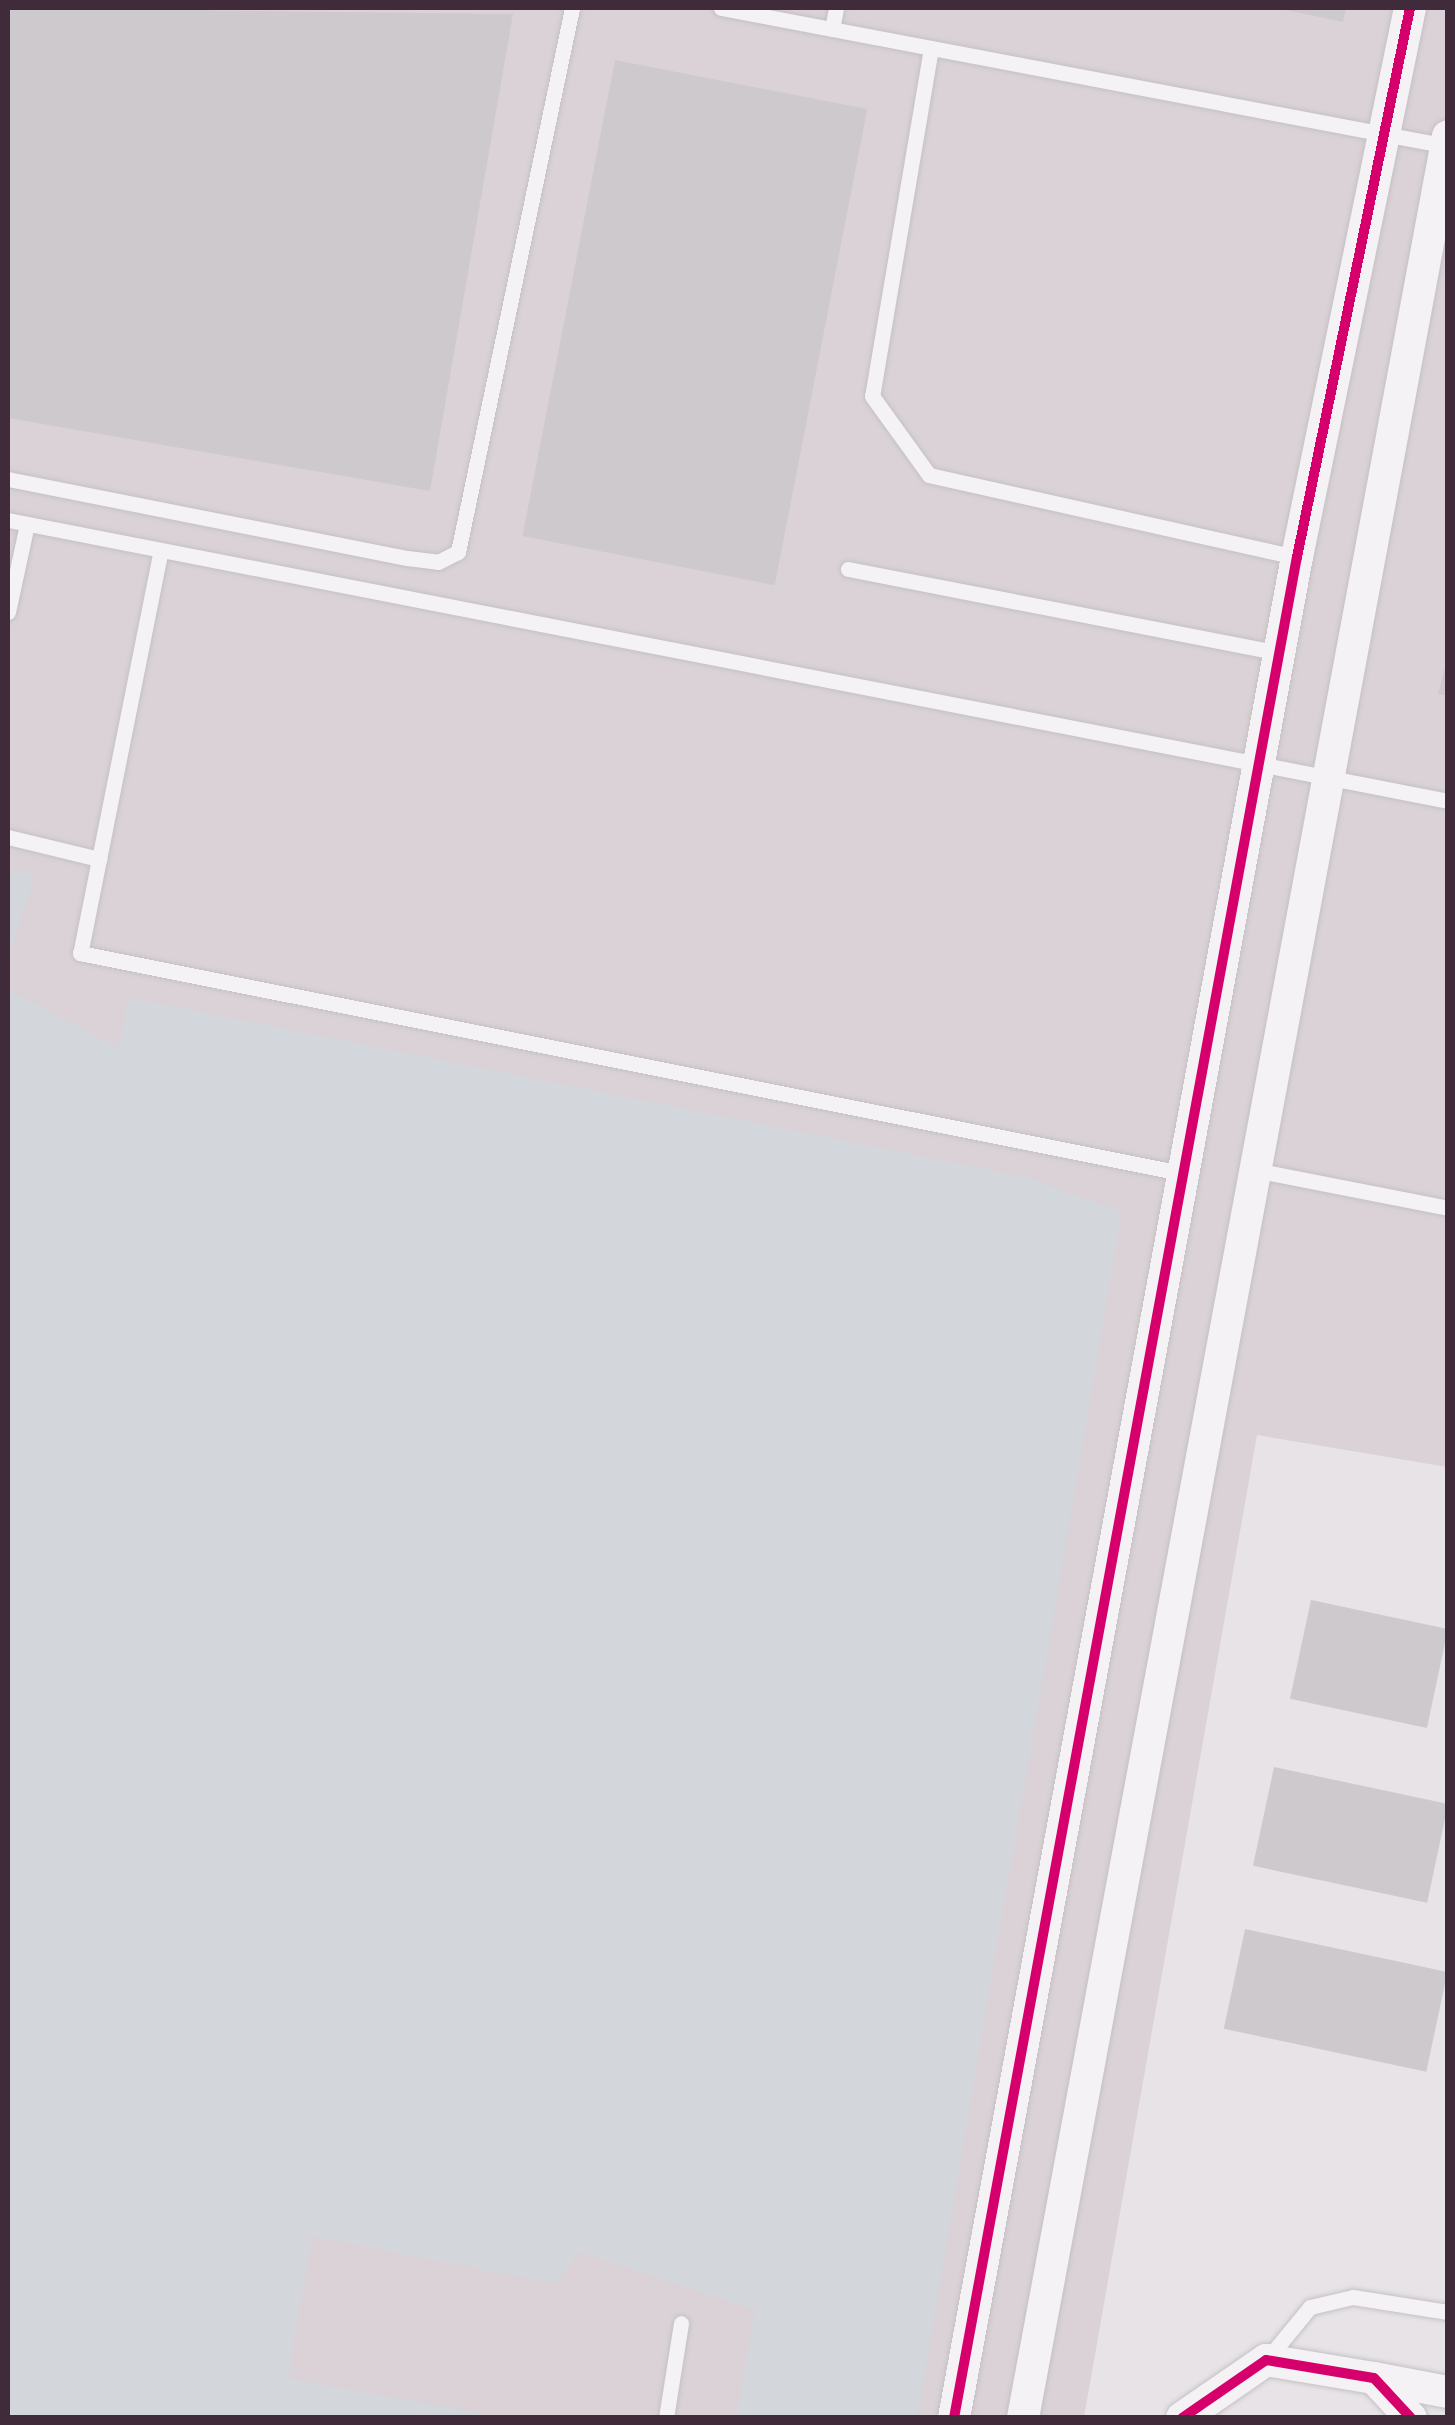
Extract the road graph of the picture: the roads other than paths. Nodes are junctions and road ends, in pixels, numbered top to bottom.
1 (572, 8) edge
2 (721, 8) edge
3 (836, 8) edge
4 (1410, 8) edge
5 (832, 29) junction
6 (931, 48) junction
7 (1385, 134) junction
8 (1447, 142) edge
9 (8, 478) edge
10 (8, 520) edge
11 (27, 524) junction
12 (160, 554) junction
13 (1296, 557) junction
14 (848, 569) dead end
15 (8, 612) edge
16 (1279, 653) junction
17 (1259, 763) junction
18 (1327, 778) junction
19 (1448, 800) edge
20 (8, 837) edge
21 (99, 858) junction
22 (1253, 1170) junction
23 (1186, 1174) junction
24 (1448, 1208) edge
25 (1448, 2312) edge
26 (680, 2324) dead end
27 (1266, 2360) junction
28 (1374, 2378) junction
29 (1448, 2392) edge
30 (666, 2418) edge
31 (954, 2418) edge
32 (1023, 2418) edge
33 (1182, 2418) edge
34 (1411, 2418) edge

1 - 9 lane
2 - 5 lane
3 - 5 lane
4 - 7 street
5 - 6 lane
6 - 7 lane
6 - 13 lane
7 - 8 lane
7 - 13 street
8 - 18 street
10 - 11 lane
11 - 12 lane
11 - 15 lane
12 - 17 lane
12 - 21 lane
13 - 16 street
14 - 16 lane
16 - 17 street
17 - 18 lane
17 - 23 street
18 - 19 lane
18 - 22 street
20 - 21 lane
21 - 23 lane
22 - 24 lane
22 - 32 street
23 - 31 street
25 - 27 lane
26 - 30 lane
27 - 28 street
27 - 33 street
28 - 29 street
28 - 34 street

